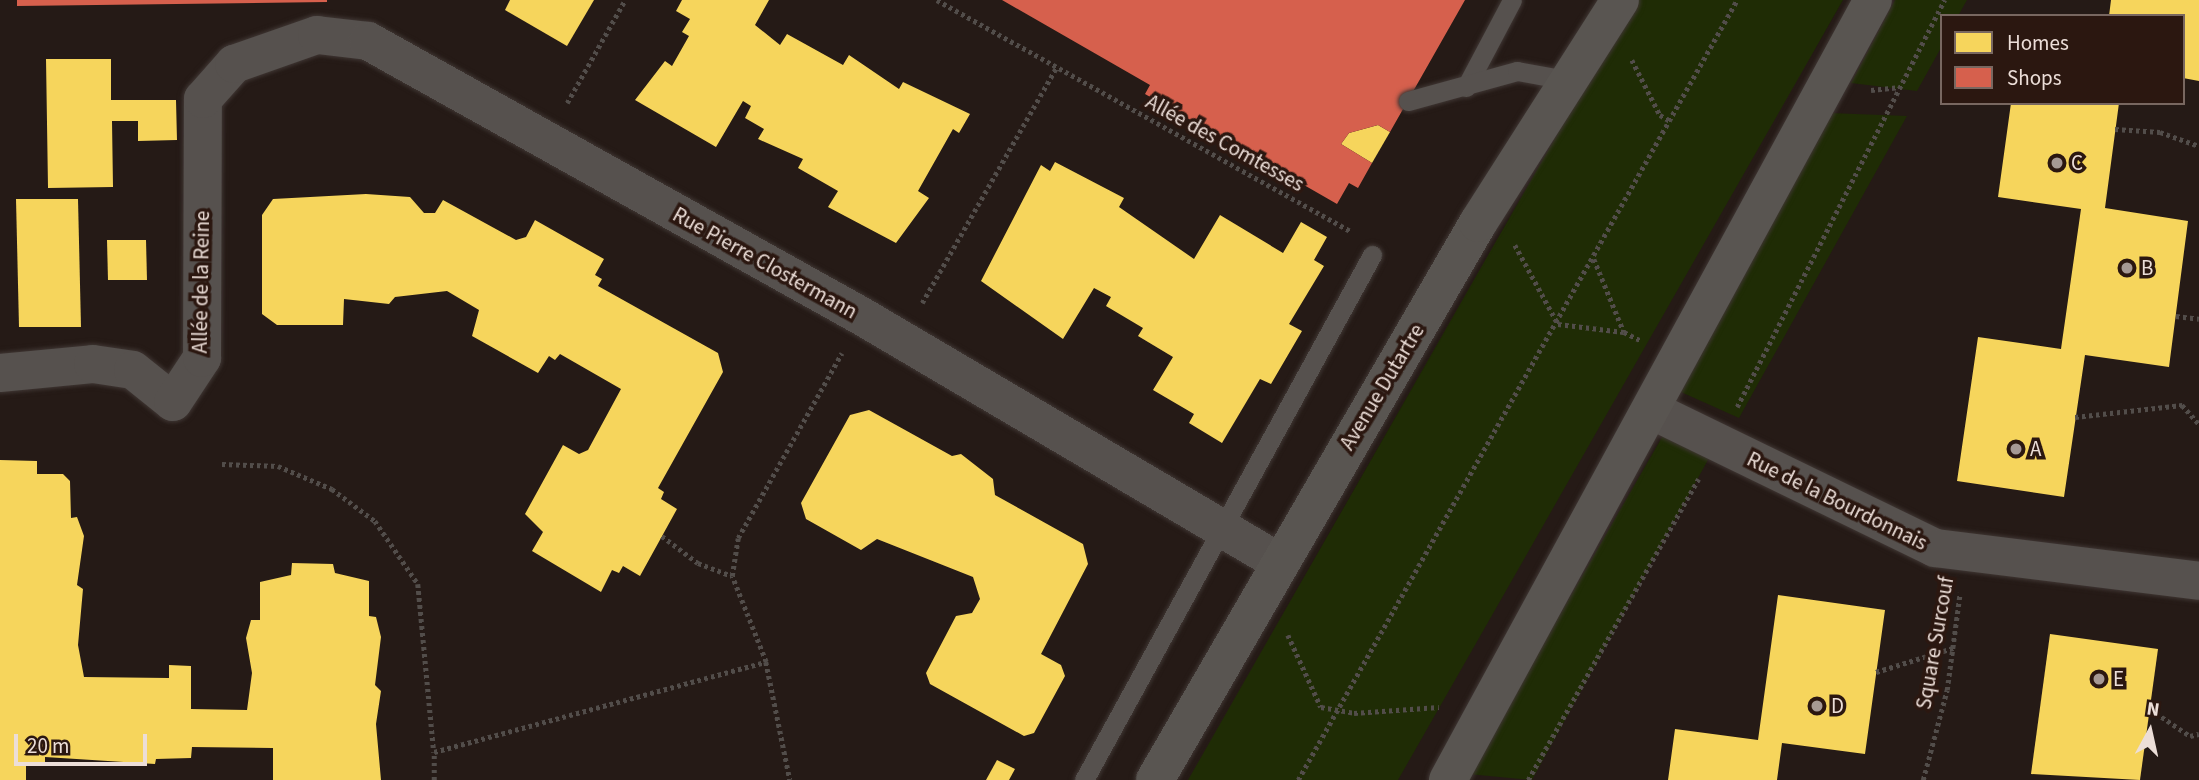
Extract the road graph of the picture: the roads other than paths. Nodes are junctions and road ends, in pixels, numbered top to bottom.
1 (1512, 0) edge
2 (1873, 0) edge
3 (1614, 10) edge
4 (234, 64) joint
5 (1567, 80) junction
6 (1466, 87) junction
7 (1408, 101) dead end
8 (1372, 256) dead end
9 (0, 373) edge
10 (1651, 410) junction
11 (1225, 527) junction
12 (1271, 574) junction
13 (2199, 581) edge
14 (1084, 780) edge
15 (1154, 780) edge
16 (1448, 780) edge

1 - 6 lane
2 - 10 main road
3 - 5 main road, Avenue Dutartre
4 - 9 street, Allée de la Reine
4 - 11 street, Rue Pierre Clostermann
5 - 6 lane
5 - 12 main road, Avenue Dutartre
6 - 7 lane
8 - 11 lane
10 - 13 street, Rue de la Bourdonnais
10 - 16 main road
11 - 12 street, Rue Pierre Clostermann
11 - 14 lane
12 - 15 main road, Avenue Dutartre

